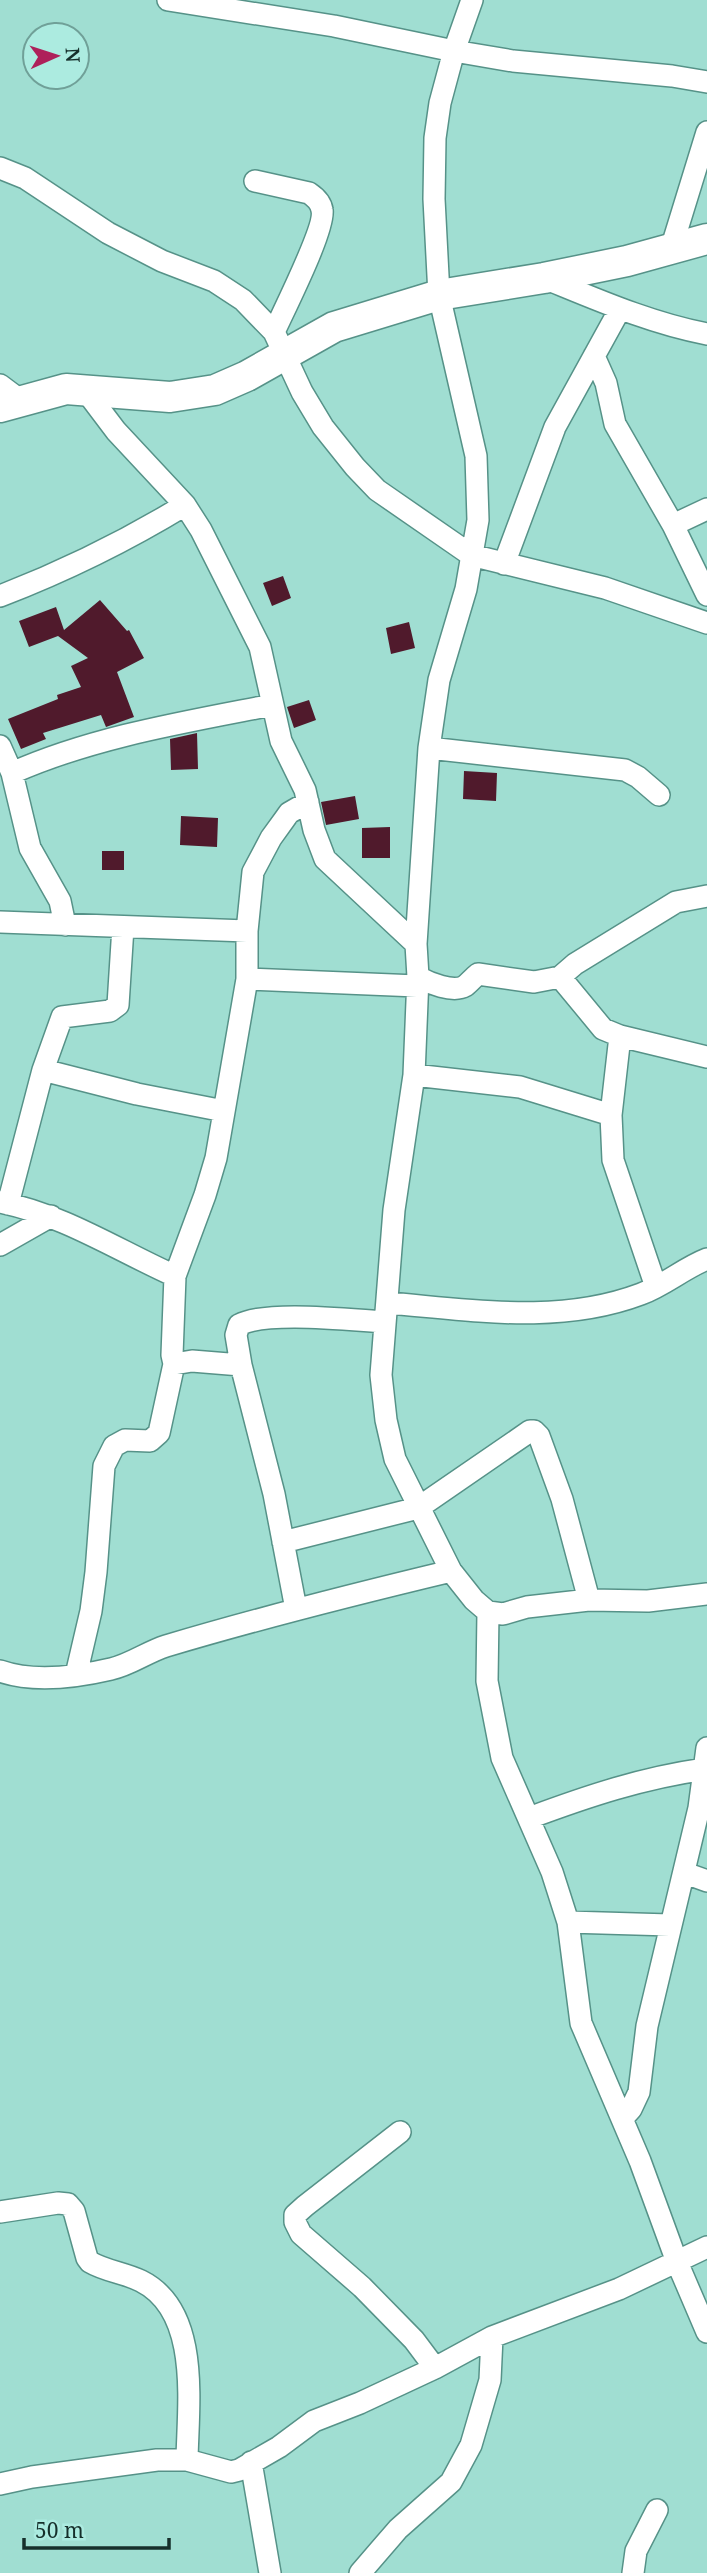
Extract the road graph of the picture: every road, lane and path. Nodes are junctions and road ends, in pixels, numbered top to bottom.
1 (168, 0) edge
2 (472, 0) edge
3 (454, 51) junction
4 (707, 82) edge
5 (707, 132) edge
6 (0, 168) edge
7 (255, 181) dead end
8 (707, 239) edge
9 (671, 249) junction
10 (544, 278) junction
11 (439, 295) junction
12 (621, 309) junction
13 (707, 334) edge
14 (279, 343) junction
15 (594, 356) junction
16 (85, 390) junction
17 (7, 397) edge
18 (185, 505) junction
19 (707, 509) edge
20 (673, 525) junction
21 (471, 555) junction
22 (504, 564) junction
23 (707, 595) edge
24 (0, 596) edge
25 (707, 623) edge
26 (272, 705) junction
27 (0, 746) edge
28 (429, 748) junction
29 (12, 773) junction
30 (659, 795) dead end
31 (308, 802) junction
32 (707, 896) edge
33 (0, 922) edge
34 (65, 925) junction
35 (123, 927) junction
36 (247, 931) junction
37 (416, 944) junction
38 (560, 977) junction
39 (247, 979) junction
40 (418, 982) junction
41 (620, 1036) junction
42 (707, 1057) edge
43 (43, 1070) junction
44 (414, 1075) junction
45 (225, 1111) junction
46 (611, 1115) junction
47 (4, 1203) edge
48 (51, 1216) junction
49 (0, 1245) edge
50 (707, 1259) edge
51 (175, 1276) junction
52 (656, 1287) junction
53 (386, 1312) junction
54 (174, 1364) junction
55 (241, 1365) junction
56 (418, 1508) junction
57 (283, 1542) junction
58 (451, 1571) junction
59 (707, 1594) edge
60 (589, 1600) junction
61 (296, 1609) junction
62 (488, 1612) junction
63 (0, 1671) edge
64 (76, 1675) junction
65 (706, 1758) edge
66 (529, 1818) junction
67 (685, 1872) junction
68 (707, 1881) edge
69 (568, 1922) junction
70 (670, 1925) junction
71 (622, 2119) junction
72 (400, 2132) dead end
73 (0, 2212) edge
74 (707, 2247) edge
75 (677, 2263) junction
76 (707, 2332) edge
77 (492, 2337) junction
78 (435, 2368) junction
79 (187, 2460) junction
80 (250, 2462) junction
81 (0, 2484) edge
82 (657, 2510) dead end
83 (270, 2573) edge
84 (360, 2573) edge
85 (633, 2573) edge

1 - 3 street
2 - 3 street
3 - 4 street
3 - 11 street
5 - 9 street
6 - 14 street
7 - 14 street
8 - 9 street
9 - 10 street
10 - 11 street
10 - 12 street
11 - 14 street
11 - 21 street
12 - 13 street
12 - 15 street
14 - 16 street
14 - 21 street
15 - 20 street
15 - 22 street
16 - 17 street
16 - 18 street
18 - 24 street
18 - 26 street
19 - 20 street
20 - 23 street
21 - 22 street
21 - 28 street
22 - 25 street
26 - 29 street
26 - 31 street
27 - 29 street
28 - 30 street
28 - 37 street
29 - 34 street
31 - 36 street
31 - 37 street
32 - 38 street
33 - 34 street
34 - 35 street
35 - 36 street
35 - 43 street
36 - 39 street
37 - 40 street
38 - 40 street
38 - 41 street
39 - 40 street
39 - 45 street
40 - 44 street
41 - 42 street
41 - 46 street
43 - 45 street
43 - 47 street
44 - 46 street
44 - 53 street
45 - 51 street
46 - 52 street
47 - 48 street
48 - 49 street
48 - 51 street
50 - 52 street
51 - 54 street
52 - 53 street
53 - 55 street
53 - 56 street
54 - 55 street
54 - 64 street
55 - 57 street
56 - 57 street
56 - 58 street
56 - 60 street
57 - 61 street
58 - 61 street
58 - 62 street
59 - 60 street
60 - 62 street
61 - 64 street
62 - 66 street
63 - 64 street
65 - 66 street
65 - 67 street
66 - 69 street
67 - 68 street
67 - 70 street
69 - 70 street
69 - 71 street
70 - 71 street
71 - 75 street
72 - 78 street
73 - 79 street
74 - 75 street
75 - 76 street
75 - 77 street
77 - 78 street
77 - 84 street
78 - 80 street
79 - 80 street
79 - 81 street
80 - 83 street
82 - 85 street

